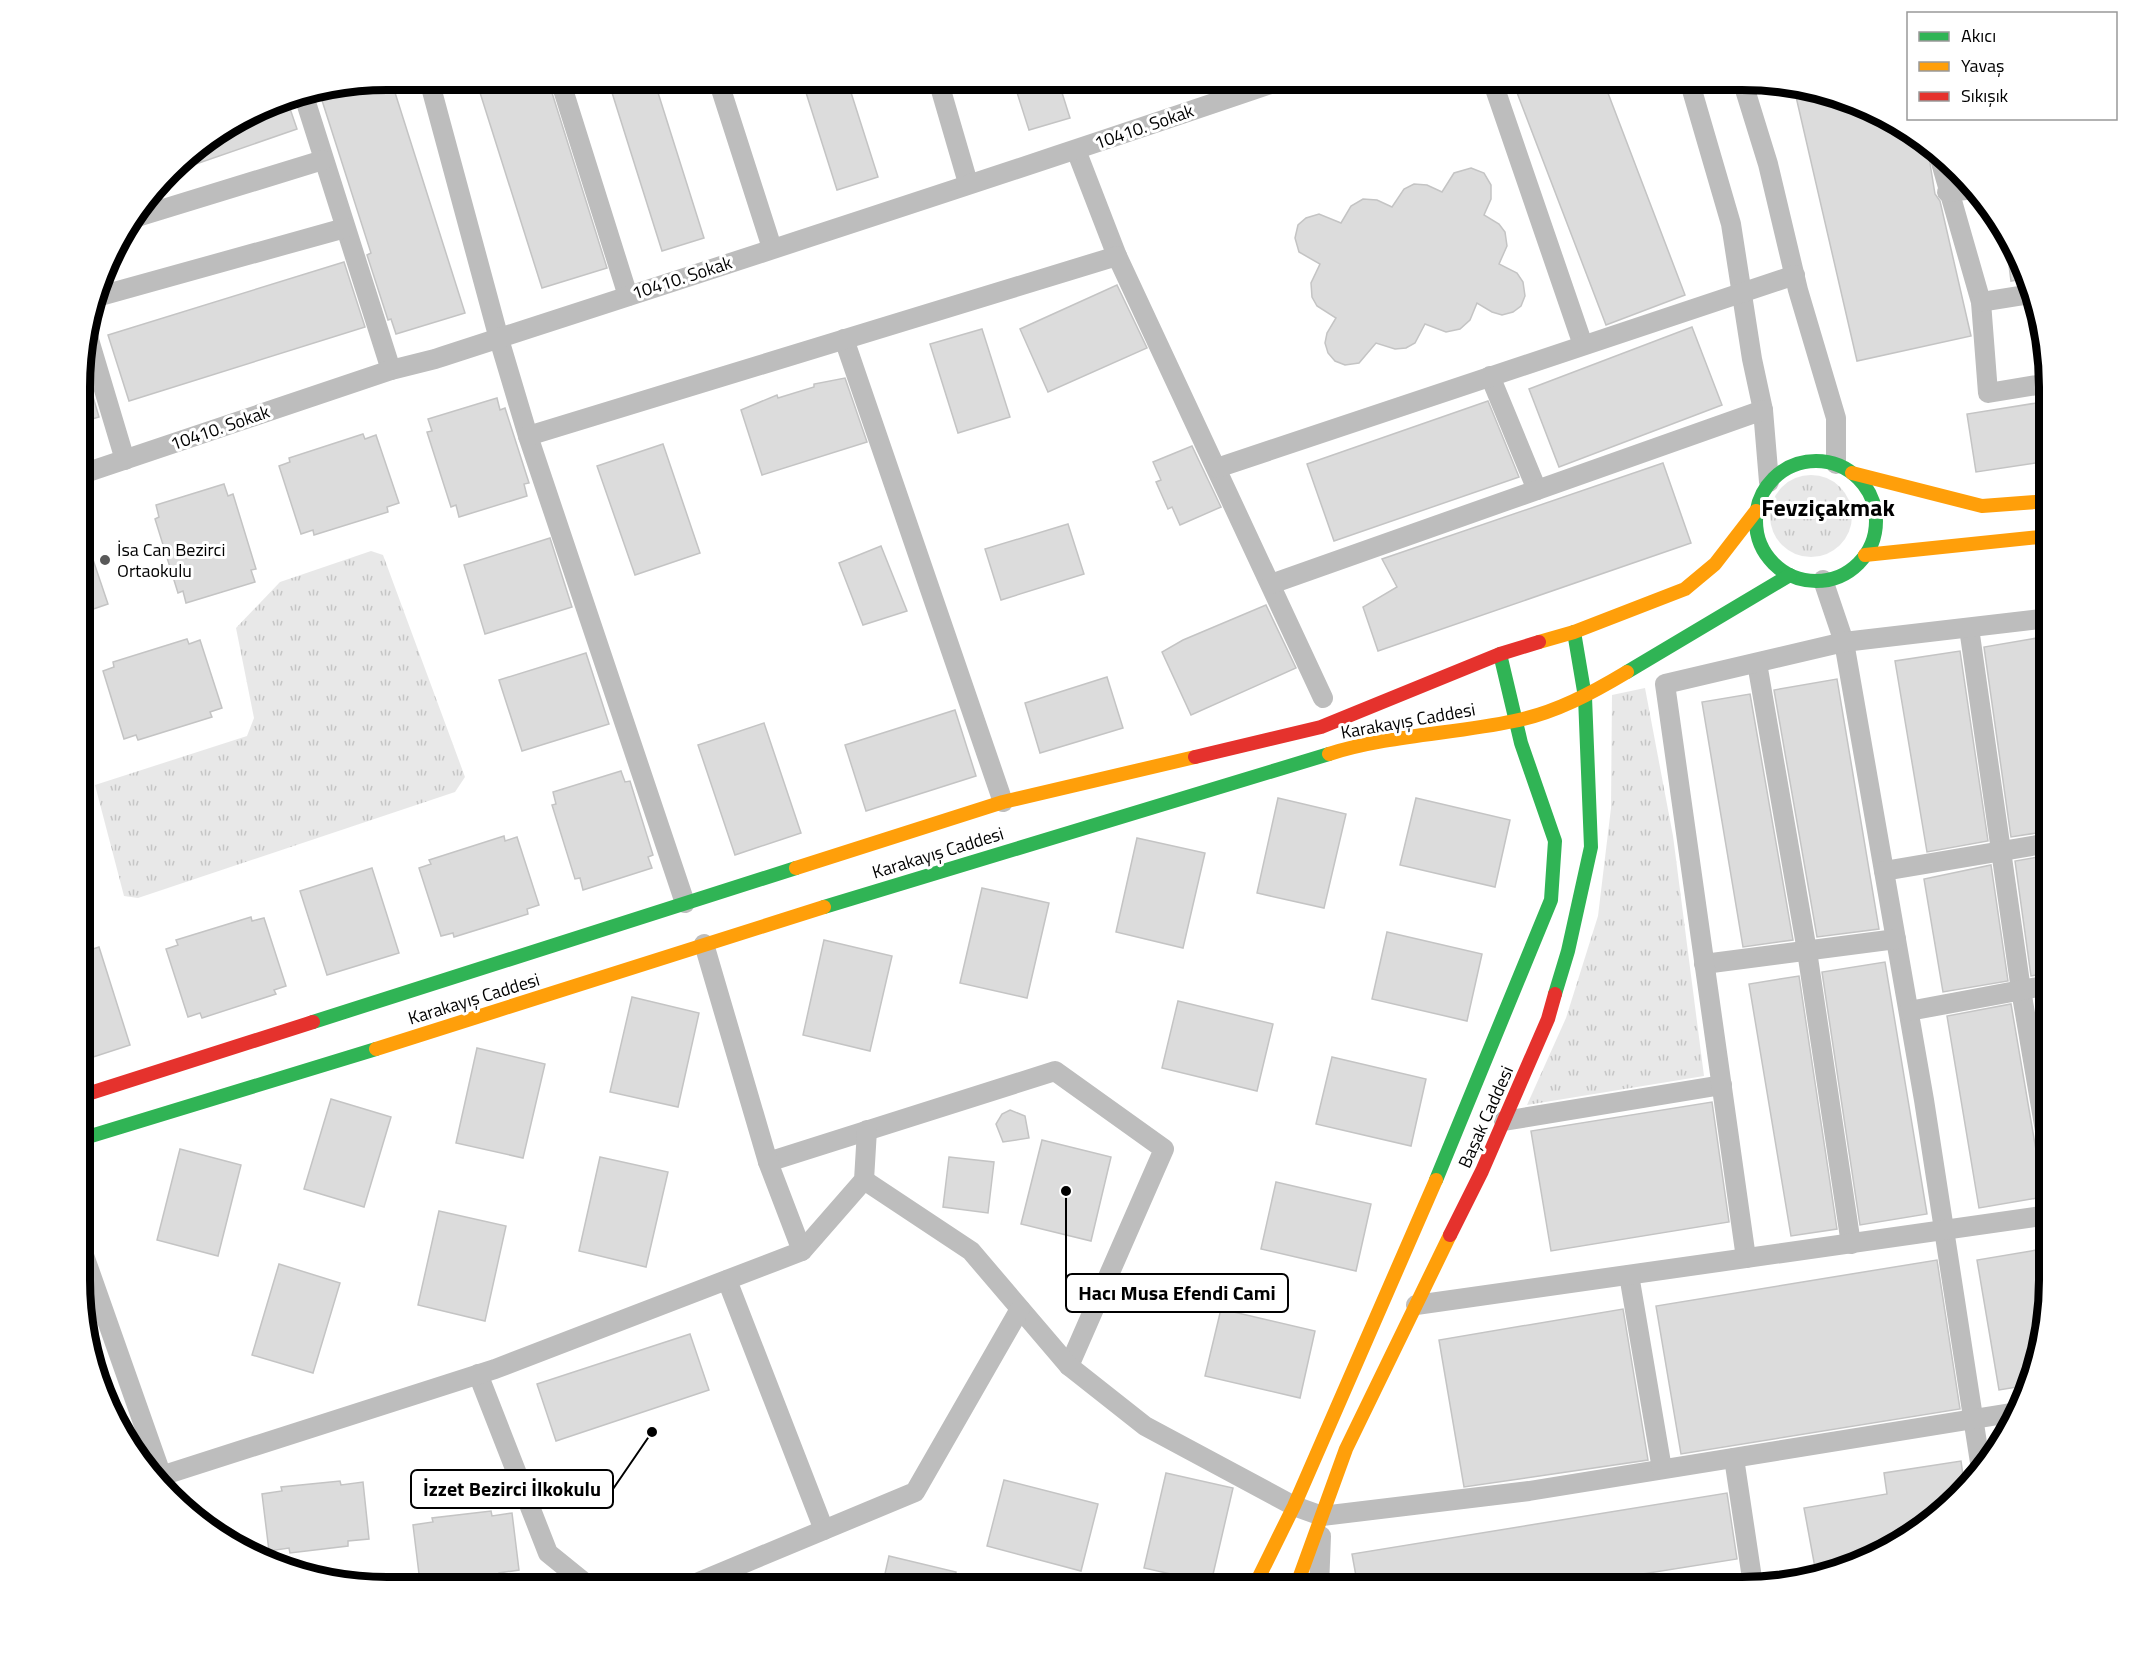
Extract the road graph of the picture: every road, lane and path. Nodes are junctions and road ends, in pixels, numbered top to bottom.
1 (432, 90) edge
2 (563, 90) edge
3 (721, 90) edge
4 (941, 90) edge
5 (1253, 90) edge
6 (1495, 90) edge
7 (1692, 90) edge
8 (1745, 90) edge
9 (306, 101) edge
10 (1076, 150) junction
11 (323, 160) junction
12 (1941, 167) edge
13 (968, 183) junction
14 (1964, 190) edge
15 (1947, 192) junction
16 (145, 215) edge
17 (345, 228) junction
18 (772, 248) junction
19 (1117, 256) junction
20 (1795, 275) junction
21 (1741, 292) junction
22 (105, 294) edge
23 (2024, 295) edge
24 (628, 296) junction
25 (1981, 302) junction
26 (499, 339) junction
27 (844, 339) junction
28 (1583, 345) junction
29 (93, 352) edge
30 (391, 370) junction
31 (1490, 376) junction
32 (2039, 385) edge
33 (1763, 410) junction
34 (528, 436) junction
35 (125, 460) junction
36 (1217, 468) junction
37 (1844, 468) junction
38 (90, 471) edge
39 (1769, 482) junction
40 (1537, 490) junction
41 (2039, 502) edge
42 (1756, 511) junction
43 (2039, 538) edge
44 (1865, 555) junction
45 (1790, 575) junction
46 (1823, 580) junction
47 (1271, 584) junction
48 (2039, 619) edge
49 (1969, 628) junction
50 (1574, 632) junction
51 (1844, 642) junction
52 (1500, 654) junction
53 (1758, 663) junction
54 (1585, 697) junction
55 (1323, 698) dead end
56 (1516, 720) junction
57 (1002, 801) junction
58 (2039, 844) edge
59 (2001, 850) junction
60 (1884, 871) junction
61 (685, 903) junction
62 (1896, 939) junction
63 (704, 944) junction
64 (1807, 951) junction
65 (1704, 964) junction
66 (2039, 987) edge
67 (2021, 990) junction
68 (1909, 1011) junction
69 (1722, 1085) junction
70 (90, 1093) edge
71 (2039, 1095) edge
72 (1504, 1121) junction
73 (867, 1131) junction
74 (90, 1136) edge
75 (768, 1162) junction
76 (864, 1180) junction
77 (2039, 1216) edge
78 (1944, 1230) junction
79 (1851, 1244) junction
80 (802, 1251) junction
81 (1746, 1258) junction
82 (90, 1273) edge
83 (1629, 1275) junction
84 (727, 1280) junction
85 (1416, 1305) junction
86 (1020, 1309) junction
87 (1069, 1366) junction
88 (478, 1374) junction
89 (2007, 1414) edge
90 (1973, 1419) junction
91 (1734, 1458) junction
92 (1979, 1459) edge
93 (1662, 1469) junction
94 (159, 1471) edge
95 (167, 1480) edge
96 (1294, 1506) junction
97 (1322, 1515) junction
98 (824, 1530) junction
99 (1752, 1576) edge
100 (578, 1577) edge
101 (711, 1577) edge
102 (1259, 1577) edge
103 (1300, 1577) edge
104 (1319, 1577) edge

1 - 26 street
2 - 24 street
3 - 18 street
4 - 13 street
5 - 10 street, 10410. Sokak
6 - 28 street
7 - 21 street
8 - 20 street
9 - 11 street
10 - 13 street, 10410. Sokak
10 - 19 street
11 - 16 street
11 - 17 street
12 - 15 street
13 - 18 street, 10410. Sokak
14 - 15 street
15 - 25 street
17 - 22 street
17 - 30 street
18 - 24 street, 10410. Sokak
19 - 27 street
19 - 36 street
20 - 21 street
20 - 37 street
21 - 28 street
21 - 33 street
23 - 25 street
24 - 26 street, 10410. Sokak
25 - 32 street
26 - 30 street, 10410. Sokak
26 - 34 street
27 - 34 street
27 - 57 street
28 - 31 street
29 - 35 street
30 - 35 street, 10410. Sokak
31 - 36 street
31 - 40 street
33 - 39 street
33 - 40 street
34 - 61 street
35 - 38 street, 10410. Sokak
36 - 47 street
37 - 39 main road
37 - 41 main road
37 - 44 main road
39 - 42 main road
40 - 47 street
42 - 45 main road
42 - 50 main road, Karakayış Caddesi
43 - 44 main road
44 - 46 main road
45 - 46 main road
45 - 54 main road, Karakayış Caddesi
46 - 51 street
47 - 55 street
48 - 49 street
49 - 51 street
49 - 59 street
50 - 52 main road, Karakayış Caddesi
50 - 54 main road, Başak Caddesi
51 - 53 street
51 - 60 street
52 - 56 main road, Başak Caddesi
52 - 57 main road, Karakayış Caddesi
53 - 64 street
53 - 65 street
54 - 56 main road, Karakayış Caddesi
54 - 72 main road, Başak Caddesi
56 - 63 main road, Karakayış Caddesi
56 - 96 main road, Başak Caddesi
57 - 61 main road, Karakayış Caddesi
58 - 59 street
59 - 60 street
59 - 67 street
60 - 62 street
61 - 70 main road, Karakayış Caddesi
62 - 64 street
62 - 68 street
63 - 74 main road, Karakayış Caddesi
63 - 75 street
64 - 65 street
64 - 79 street
65 - 69 street
66 - 67 street
67 - 68 street
67 - 71 street
68 - 78 street
69 - 72 street
69 - 81 street
72 - 85 main road, Başak Caddesi
73 - 75 street
73 - 76 street
73 - 87 street
75 - 80 street
76 - 80 street
76 - 86 street
77 - 78 street
78 - 79 street
78 - 90 street
79 - 81 street
80 - 84 street
81 - 83 street
82 - 94 street
83 - 85 street
83 - 93 street
84 - 88 street
84 - 98 street
85 - 97 main road, Başak Caddesi
86 - 87 street
86 - 98 street
87 - 96 street
88 - 95 street
88 - 100 street
89 - 90 street
90 - 91 street
90 - 92 street
91 - 93 street
91 - 99 street
93 - 97 street
96 - 97 street
96 - 102 main road, Başak Caddesi
97 - 103 main road, Başak Caddesi
97 - 104 street
98 - 101 street

